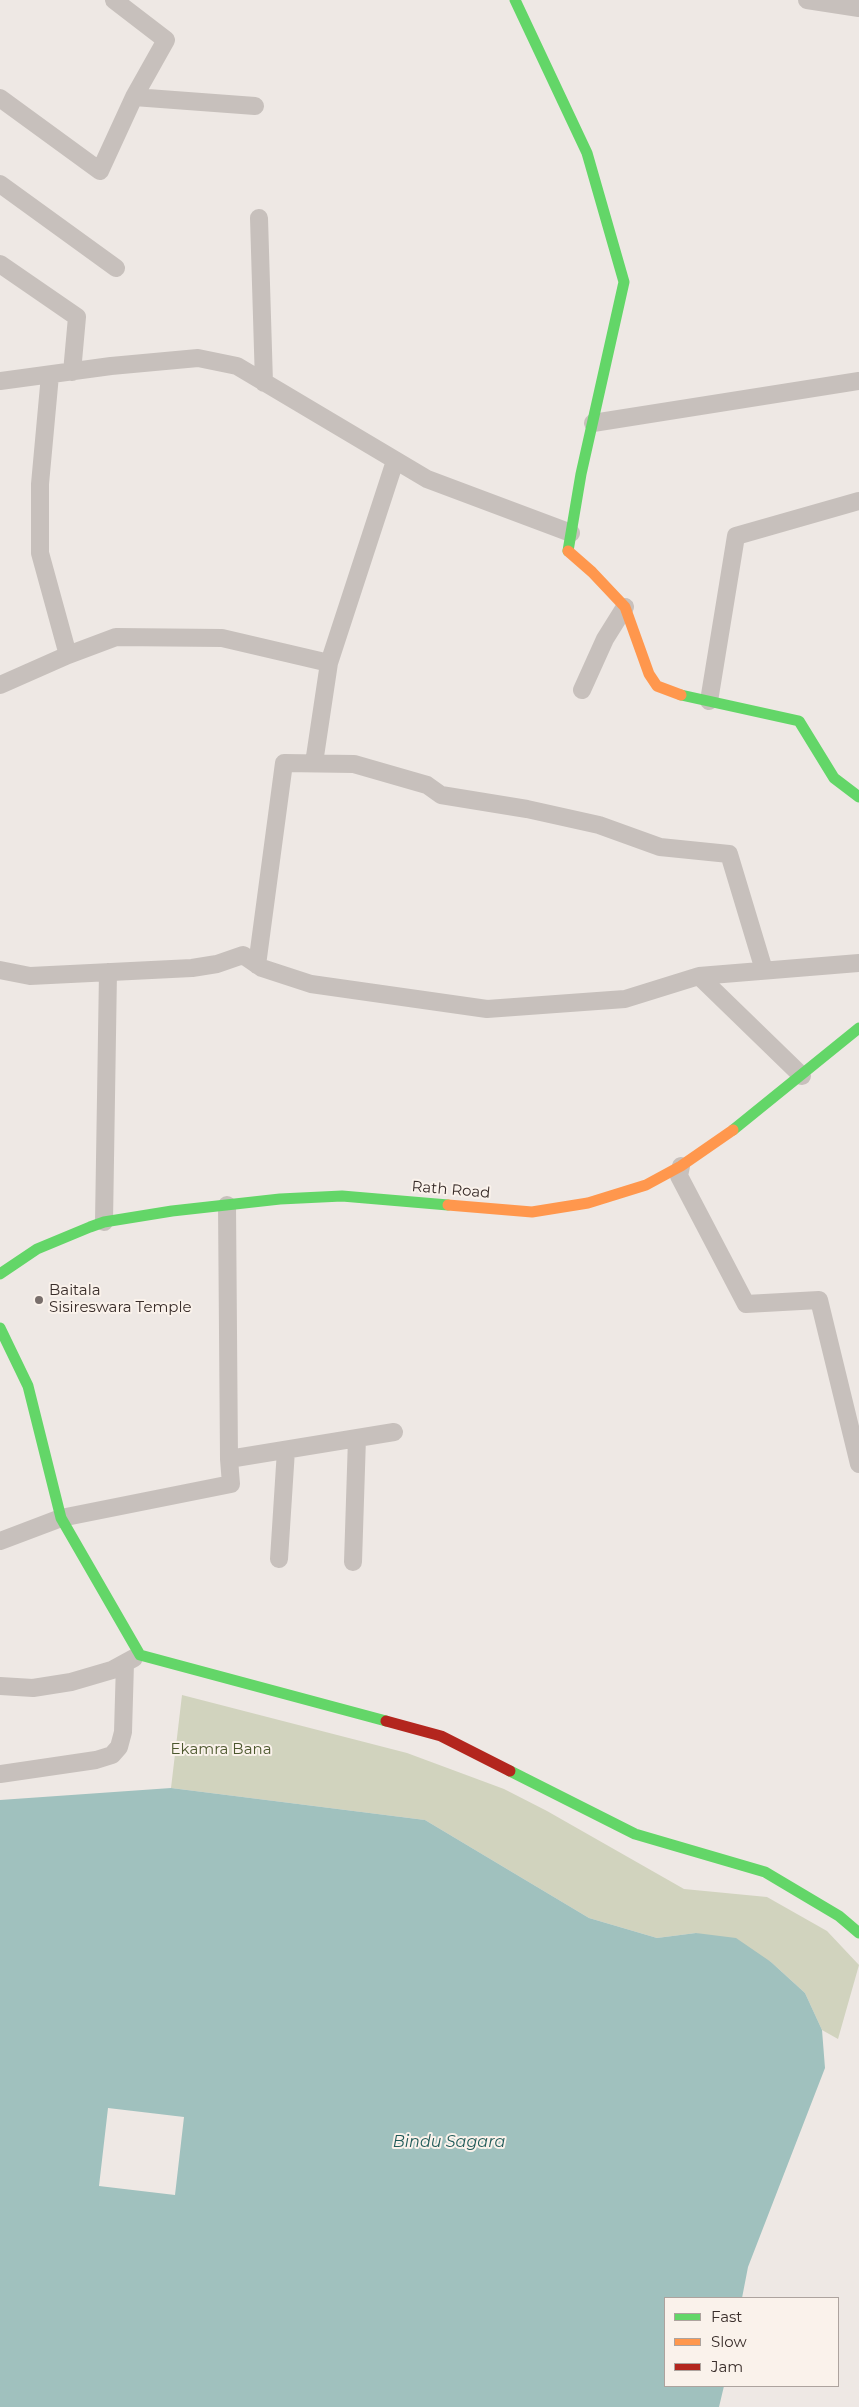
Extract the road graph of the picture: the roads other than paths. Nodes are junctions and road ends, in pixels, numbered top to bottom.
1 (114, 0) edge
2 (515, 0) edge
3 (807, 0) edge
4 (859, 8) edge
5 (134, 97) junction
6 (0, 98) edge
7 (255, 106) dead end
8 (0, 184) edge
9 (258, 218) dead end
10 (0, 264) edge
11 (116, 268) dead end
12 (72, 372) junction
13 (50, 375) junction
14 (859, 381) edge
15 (0, 382) edge
16 (264, 382) junction
17 (593, 423) junction
18 (395, 461) junction
19 (859, 501) edge
20 (571, 533) junction
21 (625, 607) junction
22 (68, 655) junction
23 (329, 663) junction
24 (0, 685) edge
25 (582, 690) dead end
26 (709, 700) junction
27 (314, 763) junction
28 (859, 797) edge
29 (859, 963) edge
30 (258, 965) junction
31 (0, 970) edge
32 (764, 970) junction
33 (108, 972) junction
34 (699, 976) junction
35 (859, 1028) edge
36 (802, 1076) junction
37 (680, 1166) junction
38 (227, 1205) junction
39 (104, 1222) junction
40 (0, 1274) edge
41 (0, 1328) edge
42 (394, 1432) dead end
43 (357, 1438) junction
44 (286, 1450) junction
45 (229, 1460) junction
46 (859, 1464) edge
47 (61, 1518) junction
48 (0, 1541) edge
49 (279, 1559) dead end
50 (353, 1562) dead end
51 (133, 1659) junction
52 (0, 1686) edge
53 (0, 1774) edge
54 (859, 1933) edge

1 - 5 street
2 - 17 street
3 - 4 street
5 - 6 street
5 - 7 street
8 - 11 street
9 - 16 street
10 - 12 street
12 - 13 street
12 - 16 street
13 - 15 street
13 - 22 street
14 - 17 street
16 - 18 street
17 - 20 street
18 - 20 street
18 - 23 street
19 - 26 street
20 - 21 street
21 - 25 street
21 - 26 street
22 - 23 street
22 - 24 street
23 - 27 street
26 - 28 street
27 - 30 street
27 - 32 street
29 - 32 street
30 - 33 street
30 - 34 street
31 - 33 street
32 - 34 street
33 - 39 street
34 - 36 street
35 - 36 street, Rath Road
36 - 37 street, Rath Road
37 - 38 street, Rath Road
37 - 46 street
38 - 39 street, Rath Road
38 - 45 street
39 - 40 street, Rath Road
41 - 47 street
42 - 43 street
43 - 44 street
43 - 50 street
44 - 45 street
44 - 49 street
45 - 47 street
47 - 48 street
47 - 51 street
51 - 52 street
51 - 53 street
51 - 54 street

